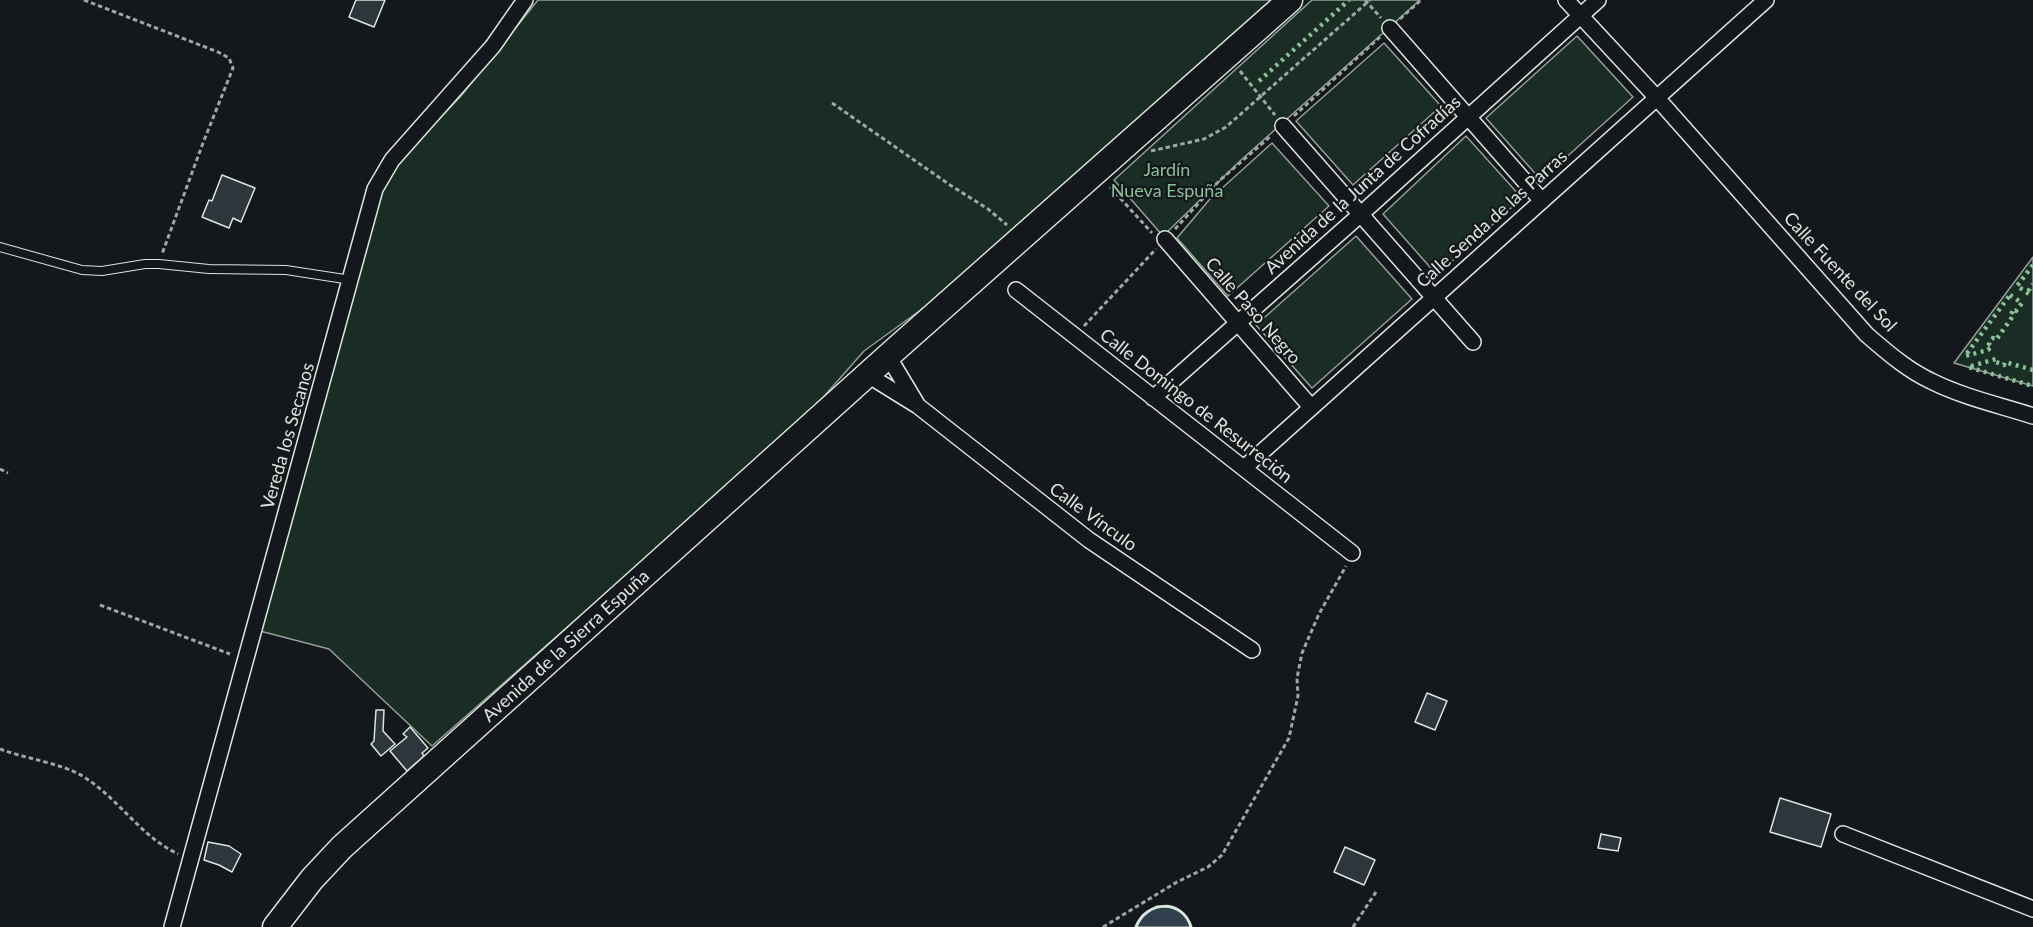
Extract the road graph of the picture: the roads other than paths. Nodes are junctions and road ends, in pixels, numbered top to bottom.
1 (525, 0) edge
2 (1290, 0) edge
3 (1566, 0) edge
4 (1598, 0) edge
5 (1766, 0) edge
6 (1580, 16) junction
7 (1390, 28) road end
8 (1657, 98) junction
9 (1467, 118) junction
10 (1283, 126) road end
11 (1542, 201) junction
12 (1361, 214) junction
13 (1163, 241) road end
14 (0, 247) edge
15 (351, 280) junction
16 (1016, 290) dead end
17 (1434, 297) junction
18 (952, 299) junction
19 (1238, 323) junction
20 (1473, 342) dead end
21 (888, 356) junction
22 (868, 375) junction
23 (1153, 398) junction
24 (918, 406) junction
25 (1311, 407) junction
26 (2033, 416) edge
27 (1244, 468) junction
28 (1352, 553) road end
29 (1252, 650) dead end
30 (1843, 834) dead end
31 (2033, 909) edge
32 (172, 927) edge
33 (275, 927) edge

1 - 15 street, Vereda los Secanos
2 - 18 main road, Avenida de la Sierra Espuña
3 - 6 street, Calle Fuente del Sol
4 - 6 street, Avenida de la Junta de Cofradías
5 - 8 street, Calle Senda de las Parras
6 - 8 street, Calle Fuente del Sol
6 - 9 street, Avenida de la Junta de Cofradías
7 - 9 street
8 - 11 street, Calle Senda de las Parras
8 - 26 street, Calle Fuente del Sol
9 - 11 street
9 - 12 street, Avenida de la Junta de Cofradías
10 - 12 street
11 - 17 street, Calle Senda de las Parras
12 - 17 street
12 - 19 street, Avenida de la Junta de Cofradías
13 - 19 street, Calle Paso Negro
14 - 15 lane
15 - 32 street, Vereda los Secanos
16 - 23 street, Calle Domingo de Resurreción
17 - 20 street
17 - 25 street, Calle Senda de las Parras
18 - 21 main road, Avenida de la Sierra Espuña
18 - 22 main road, Avenida de la Sierra Espuña
19 - 23 street, Avenida de la Junta de Cofradías
19 - 25 street, Calle Paso Negro
21 - 22 main road, Avenida de la Sierra Espuña
21 - 24 street, Calle Vínculo
22 - 24 street, Calle Vínculo
22 - 33 main road, Avenida de la Sierra Espuña
23 - 27 street, Calle Domingo de Resurreción
24 - 29 street, Calle Vínculo
25 - 27 street, Calle Senda de las Parras
27 - 28 street, Calle Domingo de Resurreción
30 - 31 street

